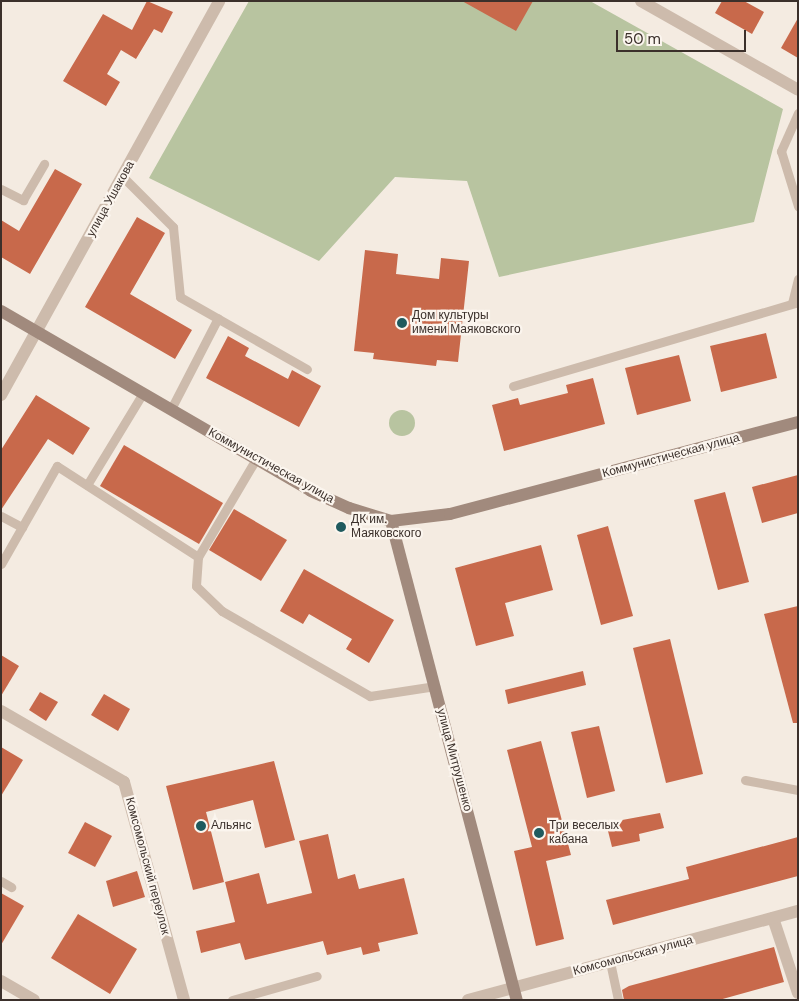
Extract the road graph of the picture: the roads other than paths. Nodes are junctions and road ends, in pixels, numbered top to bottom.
1 (219, 1) edge
2 (641, 1) edge
3 (798, 90) edge
4 (798, 113) edge
5 (44, 164) dead end
6 (123, 177) junction
7 (1, 188) edge
8 (798, 206) edge
9 (798, 279) edge
10 (795, 302) edge
11 (1, 311) edge
12 (218, 318) junction
13 (38, 332) junction
14 (307, 369) dead end
15 (513, 386) dead end
16 (143, 393) junction
17 (1, 395) edge
18 (171, 409) junction
19 (798, 422) edge
20 (256, 459) junction
21 (88, 485) junction
22 (1, 516) edge
23 (391, 521) junction
24 (22, 527) junction
25 (198, 557) junction
26 (1, 564) edge
27 (435, 686) junction
28 (1, 711) edge
29 (745, 780) dead end
30 (798, 790) edge
31 (1, 882) edge
32 (11, 887) dead end
33 (798, 911) edge
34 (773, 918) junction
35 (610, 962) junction
36 (317, 976) dead end
37 (1, 981) edge
38 (798, 993) edge
39 (515, 994) edge
40 (34, 1000) edge
41 (184, 1000) edge
42 (232, 1000) edge
43 (468, 1000) edge
44 (618, 1000) edge

1 - 6 street, улица Ушакова
2 - 3 street
4 - 8 lane
5 - 7 lane
6 - 12 lane
6 - 13 street, улица Ушакова
9 - 10 lane
10 - 15 lane
11 - 13 main road, Коммунистическая улица
12 - 14 lane
12 - 18 lane
13 - 16 main road, Коммунистическая улица
13 - 17 street, улица Ушакова
16 - 18 main road, Коммунистическая улица
16 - 21 lane
18 - 20 main road, Коммунистическая улица
19 - 23 main road, Коммунистическая улица
20 - 23 main road, Коммунистическая улица
20 - 25 lane
21 - 24 lane
21 - 25 lane
22 - 24 lane
23 - 27 main road, улица Митрушенко
24 - 26 lane
25 - 27 lane
27 - 39 main road, улица Митрушенко
28 - 41 street, Комсомольский переулок
29 - 30 lane
31 - 32 lane
33 - 34 street, Комсомольская улица
34 - 35 street, Комсомольская улица
34 - 38 street
35 - 39 street, Комсомольская улица
35 - 44 lane
36 - 42 lane
37 - 40 street
39 - 43 street, Комсомольская улица

